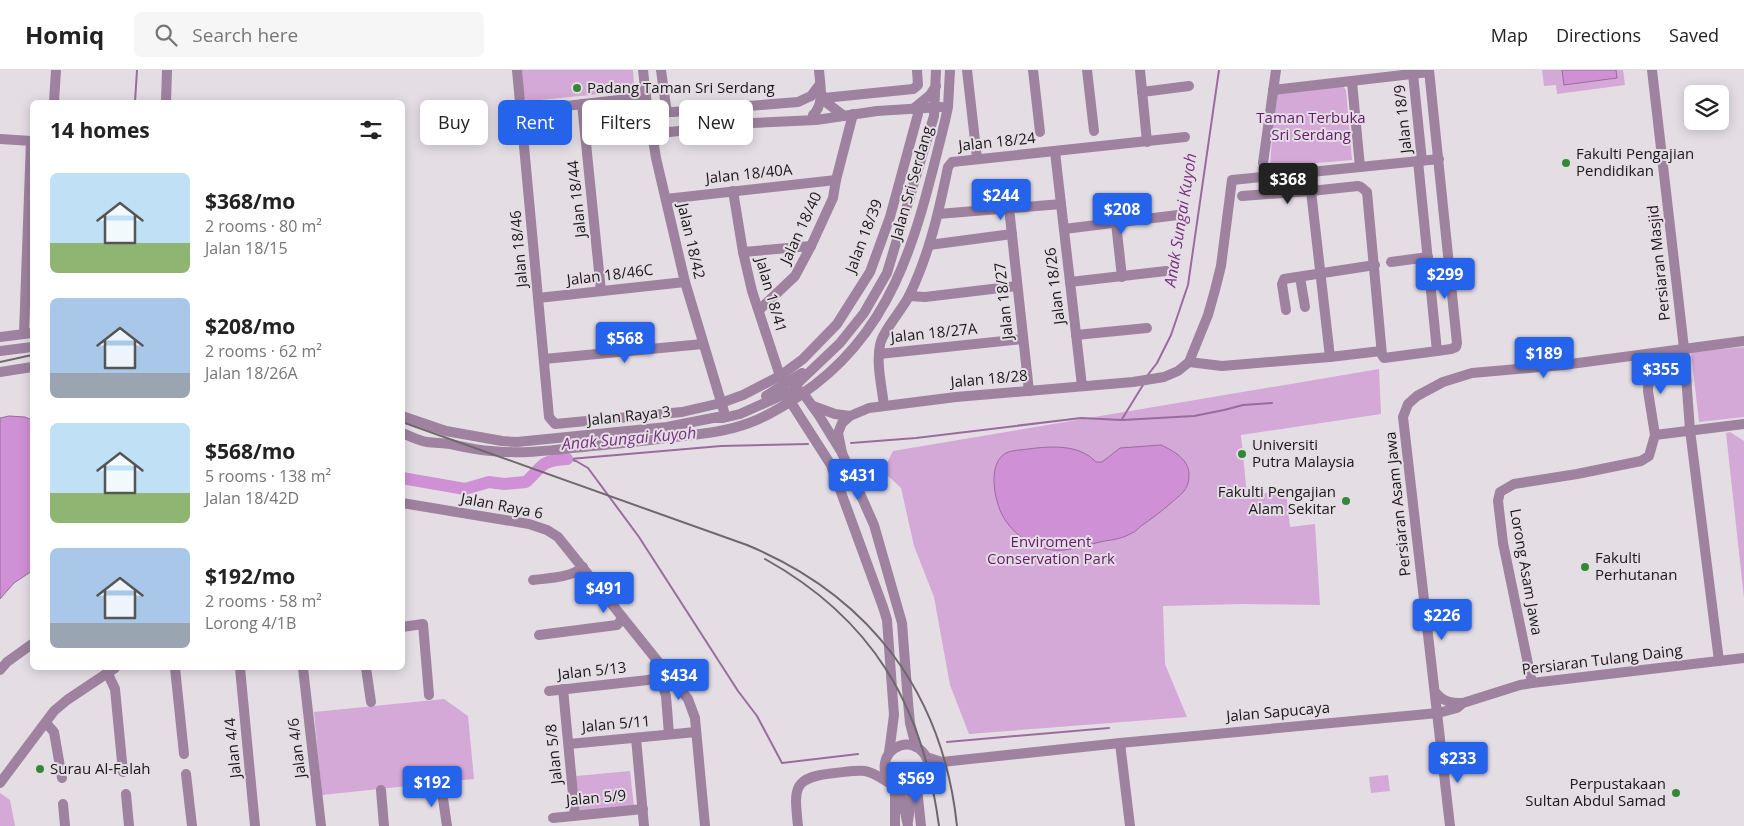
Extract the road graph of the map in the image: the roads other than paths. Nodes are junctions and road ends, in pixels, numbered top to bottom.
1 (56, 70) edge
2 (167, 70) edge
3 (517, 70) edge
4 (643, 70) edge
5 (661, 70) edge
6 (819, 70) edge
7 (917, 70) edge
8 (936, 70) edge
9 (950, 70) edge
10 (968, 70) edge
11 (1033, 70) edge
12 (1087, 70) edge
13 (1140, 70) edge
14 (1276, 70) edge
15 (1652, 70) edge
16 (1429, 71) edge
17 (1413, 74) junction
18 (1352, 82) junction
19 (936, 86) junction
20 (1189, 86) dead end
21 (1273, 90) junction
22 (821, 92) junction
23 (1142, 92) junction
24 (646, 97) junction
25 (54, 100) edge
26 (166, 100) edge
27 (520, 100) edge
28 (619, 100) edge
29 (646, 100) edge
30 (582, 104) edge
31 (572, 105) edge
32 (935, 107) junction
33 (948, 107) junction
34 (868, 112) junction
35 (916, 112) junction
36 (845, 114) junction
37 (813, 115) junction
38 (830, 119) junction
39 (800, 120) junction
40 (849, 129) junction
41 (1094, 131) dead end
42 (669, 132) edge
43 (1040, 132) dead end
44 (928, 135) junction
45 (1185, 137) dead end
46 (0, 140) edge
47 (30, 141) edge
48 (1147, 142) junction
49 (524, 145) edge
50 (586, 145) edge
51 (654, 145) edge
52 (1055, 152) junction
53 (977, 158) junction
54 (1438, 159) junction
55 (1420, 161) junction
56 (1264, 163) dead end
57 (1360, 167) junction
58 (1329, 170) junction
59 (836, 180) junction
60 (1331, 189) junction
61 (733, 191) junction
62 (1311, 192) junction
63 (1242, 196) dead end
64 (666, 199) junction
65 (1061, 204) junction
66 (1009, 208) junction
67 (938, 214) junction
68 (1178, 215) dead end
69 (1116, 223) junction
70 (1064, 229) junction
71 (1012, 234) junction
72 (30, 237) edge
73 (929, 245) junction
74 (812, 246) junction
75 (743, 252) junction
76 (1428, 257) junction
77 (1391, 262) dead end
78 (1375, 265) junction
79 (1166, 271) dead end
80 (1320, 272) junction
81 (1122, 276) junction
82 (1300, 276) junction
83 (685, 282) junction
84 (1070, 282) junction
85 (1017, 286) junction
86 (601, 291) junction
87 (909, 296) junction
88 (538, 298) junction
89 (1305, 308) dead end
90 (759, 310) junction
91 (1286, 310) dead end
92 (1148, 328) dead end
93 (28, 333) edge
94 (1076, 335) junction
95 (0, 337) edge
96 (1023, 339) junction
97 (1744, 341) edge
98 (840, 343) junction
99 (703, 344) junction
100 (30, 347) edge
101 (1684, 348) junction
102 (0, 351) edge
103 (1437, 351) junction
104 (1382, 353) junction
105 (1657, 353) junction
106 (879, 354) junction
107 (1330, 357) junction
108 (544, 359) junction
109 (1189, 362) junction
110 (30, 366) edge
111 (1, 372) edge
112 (780, 376) junction
113 (1082, 386) junction
114 (1029, 391) junction
115 (799, 394) junction
116 (721, 403) junction
117 (813, 406) junction
118 (884, 406) junction
119 (777, 409) junction
120 (798, 413) junction
121 (725, 415) junction
122 (850, 416) junction
123 (405, 417) edge
124 (712, 418) junction
125 (555, 424) joint
126 (1744, 424) edge
127 (1690, 430) junction
128 (405, 434) edge
129 (1655, 434) junction
130 (842, 453) junction
131 (405, 504) edge
132 (583, 568) junction
133 (533, 580) dead end
134 (623, 618) junction
135 (405, 626) edge
136 (539, 635) dead end
137 (30, 645) edge
138 (1744, 658) edge
139 (1719, 661) junction
140 (0, 670) edge
141 (111, 670) edge
142 (175, 670) edge
143 (240, 670) edge
144 (303, 670) edge
145 (366, 670) edge
146 (662, 672) junction
147 (1532, 683) junction
148 (563, 689) junction
149 (549, 691) dead end
150 (1436, 693) junction
151 (429, 695) dead end
152 (370, 702) dead end
153 (1463, 703) junction
154 (1438, 713) junction
155 (46, 723) junction
156 (696, 732) junction
157 (669, 734) junction
158 (636, 738) junction
159 (1120, 743) junction
160 (569, 744) junction
161 (916, 747) junction
162 (889, 753) junction
163 (184, 754) dead end
164 (926, 757) junction
165 (942, 762) junction
166 (929, 770) junction
167 (123, 772) dead end
168 (186, 774) dead end
169 (62, 778) dead end
170 (0, 783) edge
171 (441, 785) dead end
172 (894, 786) junction
173 (915, 788) junction
174 (381, 790) dead end
175 (126, 794) dead end
176 (63, 804) dead end
177 (643, 809) junction
178 (575, 816) junction
179 (553, 818) dead end
180 (908, 824) edge
181 (65, 826) edge
182 (129, 826) edge
183 (192, 826) edge
184 (255, 826) edge
185 (321, 826) edge
186 (384, 826) edge
187 (446, 826) edge
188 (644, 826) edge
189 (705, 826) edge
190 (798, 826) edge
191 (895, 826) edge
192 (921, 826) edge
193 (1130, 826) edge
194 (1450, 826) edge

1 - 25 street
2 - 26 street
3 - 27 street, Jalan 18/46
4 - 24 street, Jalan 18/42
5 - 22 street
6 - 22 street
7 - 22 street
8 - 19 street, Jalan Sri Serdang
9 - 33 street, Jalan Sri Serdang
10 - 53 street
11 - 43 street
12 - 41 street
13 - 23 street
14 - 21 street
15 - 101 street, Persiaran Masjid
16 - 17 street
16 - 54 street
17 - 18 street
17 - 55 street, Jalan 18/9
18 - 21 street
18 - 57 street
19 - 32 street, Jalan Sri Serdang
19 - 35 street
20 - 23 street
21 - 56 street
22 - 36 street
22 - 37 street
23 - 48 street
24 - 28 street
24 - 29 street, Jalan 18/42
30 - 31 street
32 - 33 street
32 - 35 street
32 - 44 street, Jalan Sri Serdang
33 - 115 street, Jalan Sri Serdang
34 - 35 street
34 - 36 street
34 - 40 street
35 - 44 street
35 - 112 street, Jalan 18/39
36 - 37 street
36 - 38 street
36 - 40 street, Jalan 18/40
37 - 39 street
38 - 39 street
38 - 40 street
39 - 42 street
40 - 59 street, Jalan 18/40
44 - 98 street, Jalan Sri Serdang
45 - 48 street, Jalan 18/24
46 - 47 street
48 - 52 street, Jalan 18/24
49 - 88 street, Jalan 18/46
50 - 86 street, Jalan 18/44
51 - 64 street, Jalan 18/42
52 - 53 street, Jalan 18/24
52 - 65 street, Jalan 18/26
53 - 67 street, Jalan 18/24
54 - 55 street
54 - 103 street
55 - 57 street
55 - 76 street, Jalan 18/9
57 - 58 street
58 - 60 street
58 - 109 street
59 - 61 street, Jalan 18/40A
59 - 74 street, Jalan 18/40
60 - 62 street
60 - 78 street
61 - 64 street, Jalan 18/40A
61 - 75 street, Jalan 18/41
62 - 63 street
62 - 80 street
64 - 83 street, Jalan 18/42
65 - 66 street
65 - 70 street, Jalan 18/26
66 - 67 street
66 - 71 street, Jalan 18/27
67 - 73 street, Jalan 18/24
68 - 69 street
69 - 70 street
69 - 81 street
70 - 84 street, Jalan 18/26
71 - 73 street
71 - 85 street, Jalan 18/27
72 - 93 street
73 - 87 street, Jalan 18/24
74 - 75 street
74 - 90 street, Jalan 18/40
75 - 90 street, Jalan 18/41
76 - 77 street
76 - 103 street, Jalan 18/9
78 - 80 street
78 - 104 street
79 - 81 street
80 - 82 street
80 - 107 street
81 - 84 street
82 - 89 street
82 - 91 street
83 - 86 street, Jalan 18/46C
83 - 99 street, Jalan 18/42
84 - 94 street, Jalan 18/26
85 - 87 street
85 - 96 street, Jalan 18/27
86 - 88 street, Jalan 18/46C
87 - 106 street, Jalan 18/24
88 - 108 street, Jalan 18/46
90 - 112 street, Jalan 18/41
92 - 94 street
93 - 95 street
94 - 113 street, Jalan 18/26
96 - 106 street, Jalan 18/27A
96 - 114 street, Jalan 18/27
97 - 101 street, Persiaran Asam Jawa
98 - 115 street
98 - 121 street, Jalan Raya 3
99 - 108 street
99 - 116 street, Jalan 18/42
100 - 102 street
101 - 105 street, Persiaran Asam Jawa
101 - 127 street, Persiaran Masjid
103 - 104 street
104 - 107 street
105 - 129 street, Lorong Asam Jawa
105 - 150 street, Persiaran Asam Jawa
106 - 118 street, Jalan 18/24
107 - 109 street
108 - 125 street, Jalan 18/46
109 - 113 street, Jalan 18/28
110 - 111 street
112 - 116 street, Jalan 18/39
113 - 114 street, Jalan 18/28
114 - 118 street, Jalan 18/28
115 - 117 street
115 - 119 street, Jalan Raya 3
115 - 120 street
115 - 124 street
116 - 121 street, Jalan 18/42
116 - 125 street, Jalan 18/39
117 - 122 street
117 - 130 street
118 - 122 street, Jalan 18/28
119 - 120 street
119 - 128 street, Jalan Raya 3
120 - 162 street
121 - 124 street, Jalan Raya 3
122 - 130 street
123 - 124 street, Jalan Raya 3
126 - 127 street
127 - 129 street
127 - 139 street, Persiaran Masjid
129 - 147 street, Lorong Asam Jawa
130 - 161 street
131 - 132 street, Jalan Raya 6
132 - 133 street
132 - 134 street, Jalan Raya 6
134 - 136 street
134 - 146 street, Jalan Raya 6
135 - 151 street
137 - 140 street
138 - 139 street, Persiaran Tulang Daing
139 - 147 street, Persiaran Tulang Daing
141 - 155 street
141 - 167 street
142 - 163 street
143 - 184 street, Jalan 4/4
144 - 185 street, Jalan 4/6
145 - 152 street
146 - 148 street, Jalan 5/13
146 - 156 street, Jalan Raya 6
146 - 157 street
147 - 153 street, Persiaran Tulang Daing
148 - 149 street, Jalan 5/13
148 - 160 street, Jalan 5/8
150 - 153 street
150 - 154 street, Persiaran Asam Jawa
153 - 154 street, Persiaran Tulang Daing
154 - 159 street, Jalan Sapucaya
154 - 194 street, Persiaran Asam Jawa
155 - 169 street
155 - 170 street
156 - 157 street, Jalan 5/11
156 - 189 street, Jalan Raya 6
157 - 158 street, Jalan 5/11
158 - 160 street, Jalan 5/11
158 - 177 street
159 - 165 street, Jalan Sapucaya
159 - 193 street
160 - 178 street, Jalan 5/8
161 - 162 street
161 - 164 street
162 - 172 street
164 - 165 street
164 - 166 street
165 - 166 street
166 - 173 street
168 - 183 street
171 - 187 street
172 - 173 street
172 - 180 street
172 - 190 street
172 - 191 street
173 - 180 street
173 - 192 street
174 - 186 street
175 - 182 street
176 - 181 street
177 - 178 street, Jalan 5/9
177 - 188 street
178 - 179 street, Jalan 5/9

